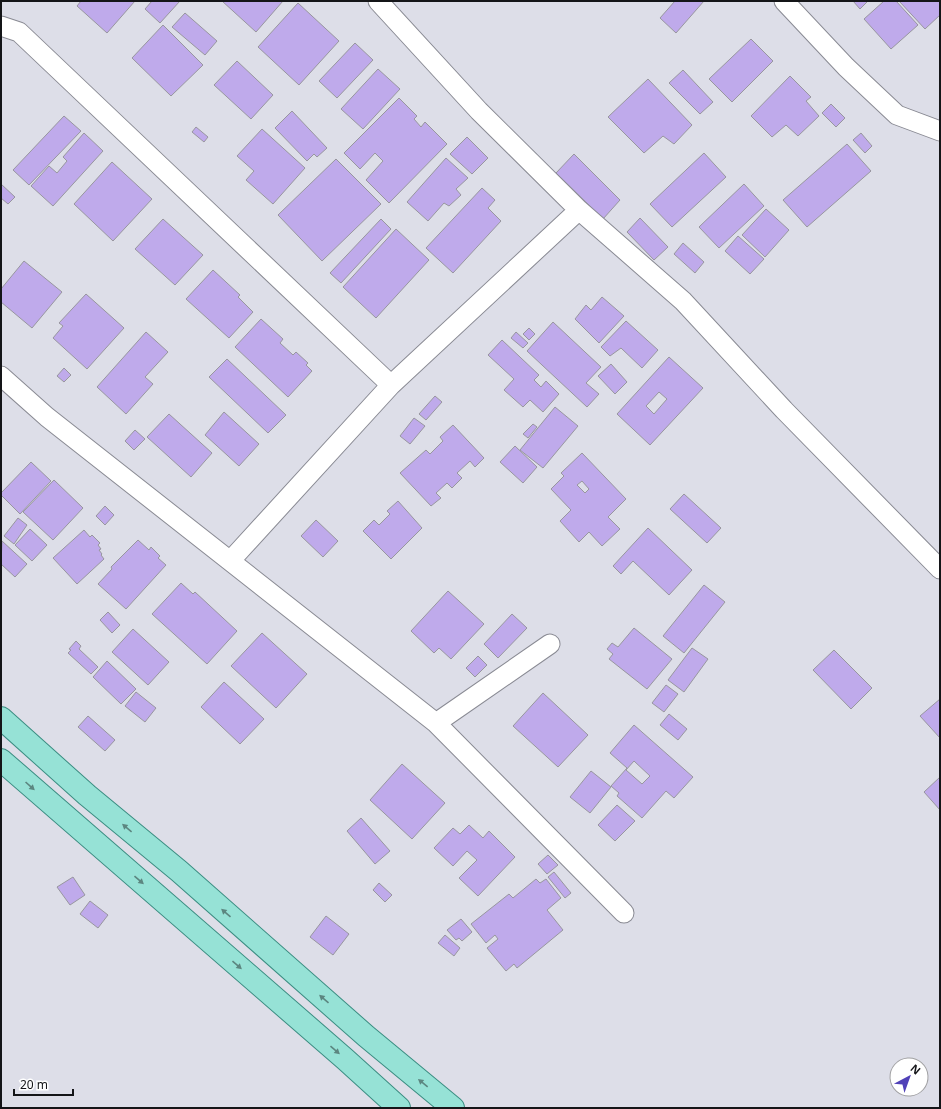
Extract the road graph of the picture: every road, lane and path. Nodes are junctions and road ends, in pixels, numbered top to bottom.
1 (378, 1) edge
2 (784, 1) edge
3 (1, 26) edge
4 (940, 131) edge
5 (578, 210) junction
6 (1, 376) edge
7 (391, 385) junction
8 (230, 560) junction
9 (940, 569) edge
10 (550, 644) dead end
11 (1, 718) edge
12 (436, 723) junction
13 (1, 760) edge
14 (624, 913) dead end
15 (399, 1108) edge
16 (453, 1108) edge

1 - 5 street
2 - 4 street
3 - 7 street
5 - 7 street
5 - 9 street
6 - 8 street
7 - 8 street
8 - 12 street
10 - 12 street
16 -> 11 main road
12 - 14 street
13 -> 15 main road

